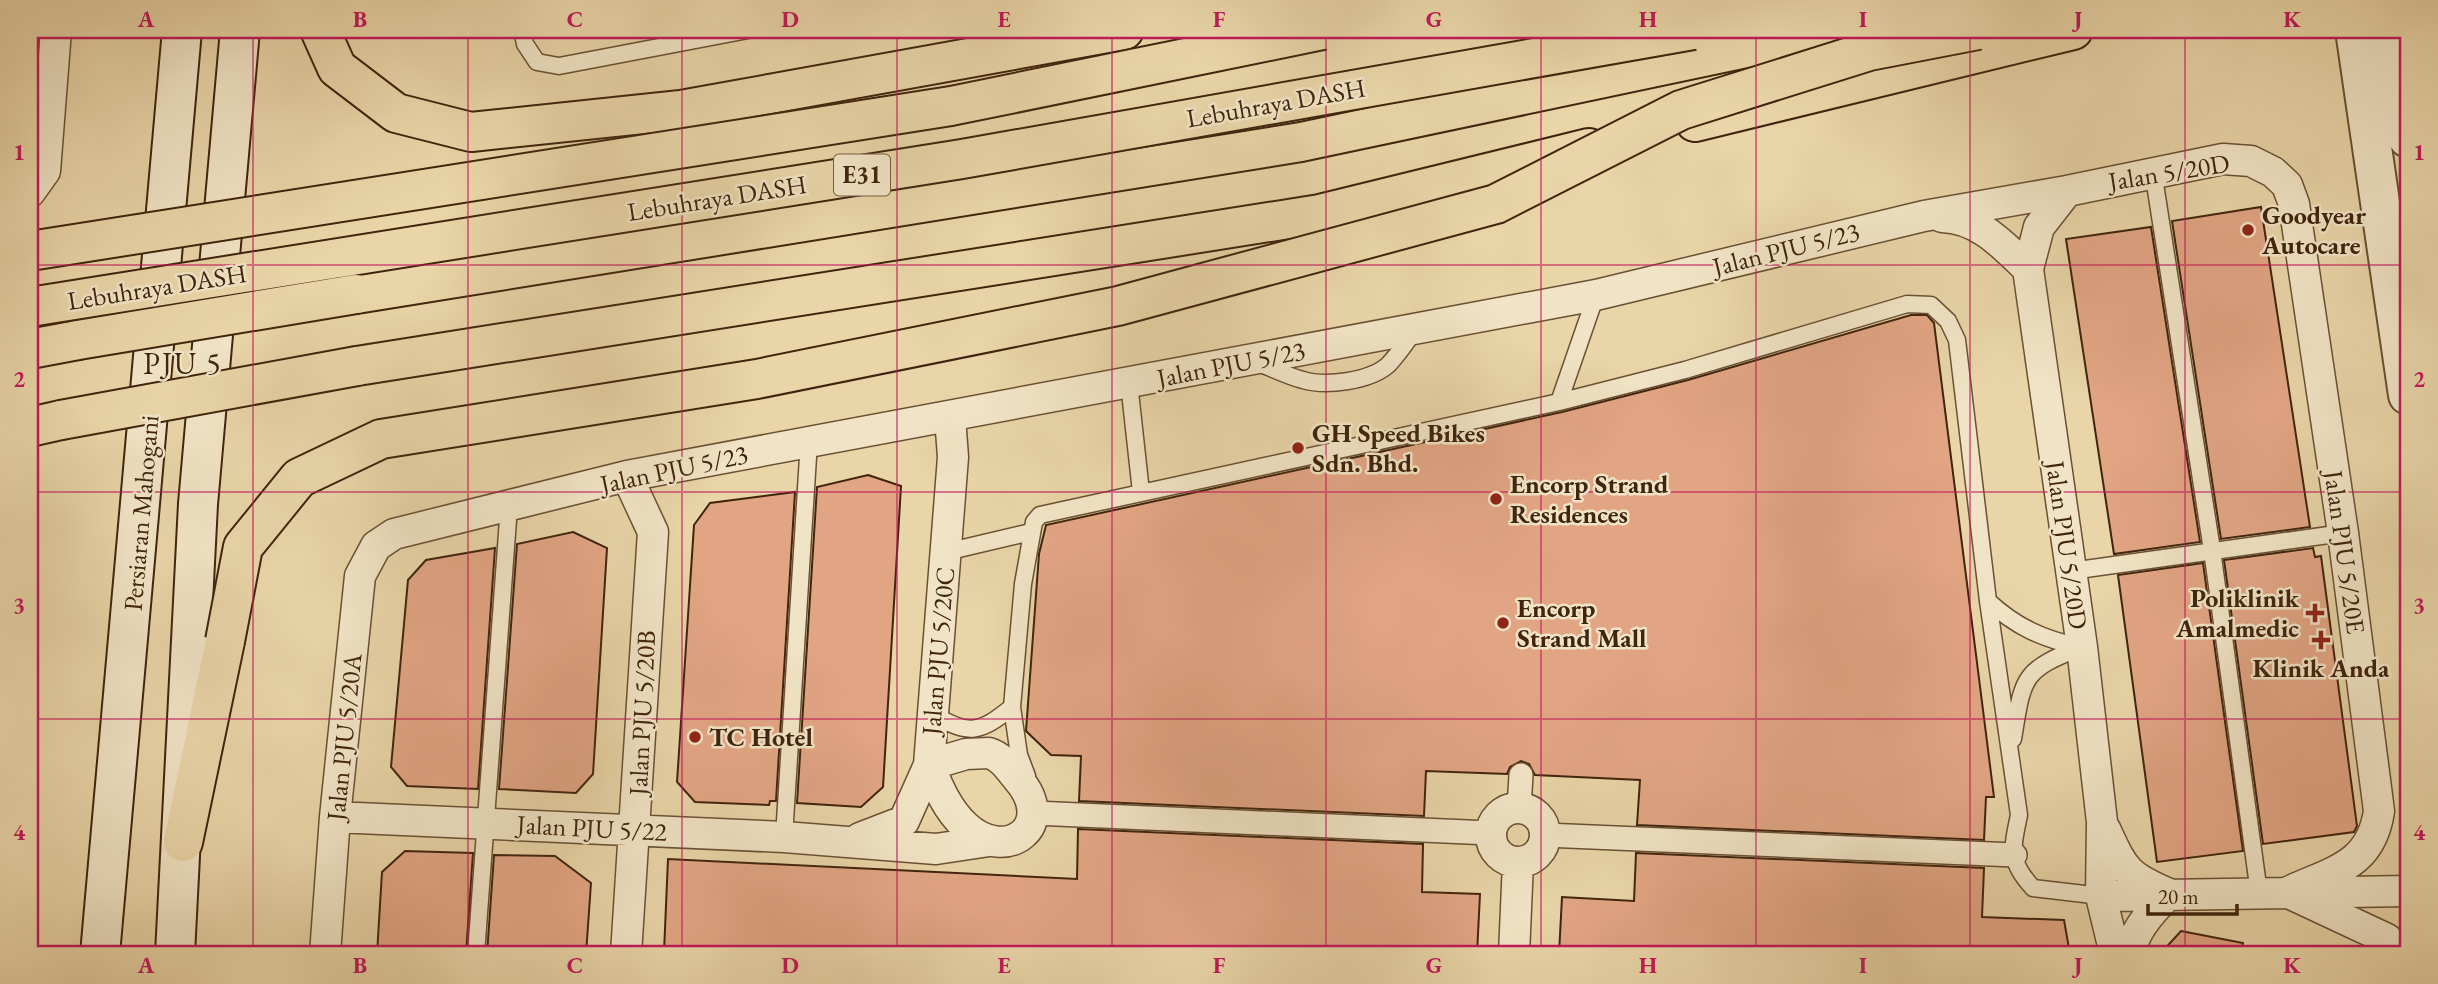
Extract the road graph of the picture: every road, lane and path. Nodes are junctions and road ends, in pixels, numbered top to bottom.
1 (56, 30) edge
2 (182, 30) edge
3 (240, 30) edge
4 (320, 30) edge
5 (522, 30) edge
6 (748, 30) edge
7 (1124, 30) edge
8 (1323, 30) edge
9 (1616, 30) edge
10 (1693, 30) edge
11 (1831, 30) edge
12 (1978, 30) edge
13 (2073, 30) edge
14 (2355, 30) edge
15 (2391, 30) edge
16 (710, 33) edge
17 (2408, 138) edge
18 (1301, 142) junction
19 (2153, 172) junction
20 (2067, 191) junction
21 (30, 192) edge
22 (1924, 216) junction
23 (2302, 245) joint
24 (30, 251) edge
25 (2028, 269) junction
26 (1596, 295) junction
27 (30, 307) edge
28 (30, 349) edge
29 (1129, 383) junction
30 (2408, 395) edge
31 (1559, 402) junction
32 (950, 417) junction
33 (45, 424) edge
34 (809, 441) junction
35 (628, 476) junction
36 (1142, 492) junction
37 (509, 506) junction
38 (1031, 532) junction
39 (2343, 533) junction
40 (394, 534) joint
41 (2211, 550) junction
42 (946, 552) junction
43 (2071, 571) junction
44 (1988, 601) junction
45 (2081, 647) junction
46 (1012, 707) junction
47 (933, 714) junction
48 (2010, 754) junction
49 (929, 765) junction
50 (1521, 775) dead end
51 (1032, 803) junction
52 (1519, 808) junction
53 (335, 817) junction
54 (484, 822) junction
55 (2102, 822) junction
56 (635, 831) junction
57 (1490, 833) junction
58 (1545, 835) junction
59 (784, 837) junction
60 (989, 841) junction
61 (183, 842) junction
62 (849, 842) junction
63 (2015, 855) junction
64 (1518, 862) junction
65 (2408, 891) edge
66 (2274, 893) junction
67 (2169, 894) junction
68 (2101, 896) junction
69 (100, 954) edge
70 (175, 954) edge
71 (326, 954) edge
72 (477, 954) edge
73 (626, 954) edge
74 (1514, 954) edge
75 (2115, 954) edge
76 (2130, 954) edge
77 (2396, 954) edge

1 - 21 street
2 - 69 main road, Persiaran Mahogani
3 - 61 main road
4 - 7 highway
5 - 16 lane
6 - 16 lane
8 - 24 highway, Lebuhraya DASH / E31, bridge
9 - 18 highway
10 - 27 highway, Lebuhraya DASH / E31, bridge
11 - 18 highway
12 - 61 highway, bridge
13 - 33 highway, bridge
14 - 30 main road
15 - 17 main road
18 - 28 highway, bridge
19 - 20 street, Jalan 5/20D
19 - 23 street, Jalan 5/20D
19 - 41 lane
20 - 22 street, Jalan PJU 5/23
20 - 25 street, Jalan PJU 5/20D
22 - 25 street
22 - 26 street, Jalan PJU 5/23
23 - 39 street, Jalan PJU 5/20E
25 - 43 street, Jalan PJU 5/20D
26 - 29 street, Jalan PJU 5/23
26 - 31 lane
29 - 32 street, Jalan PJU 5/23
29 - 36 lane
31 - 36 lane
31 - 44 lane
32 - 34 street, Jalan PJU 5/23
32 - 42 street, Jalan PJU 5/20C
34 - 35 street, Jalan PJU 5/23
34 - 59 lane
35 - 37 street, Jalan PJU 5/23
35 - 56 street, Jalan PJU 5/20B
36 - 38 lane
37 - 40 street, Jalan PJU 5/23
37 - 54 lane
38 - 42 lane
38 - 46 lane
39 - 41 lane
39 - 66 street, Jalan PJU 5/20E
40 - 53 street, Jalan PJU 5/20A
41 - 43 lane
41 - 66 lane
42 - 47 street, Jalan PJU 5/20C
43 - 45 street, Jalan PJU 5/20D
44 - 45 lane
44 - 48 lane
45 - 48 lane
45 - 55 street, Jalan PJU 5/20D
46 - 47 lane
46 - 51 lane
47 - 49 street, Jalan PJU 5/20C
48 - 63 lane
49 - 51 street
49 - 60 street
49 - 62 street, Jalan PJU 5/20C
50 - 52 street
51 - 57 street
51 - 60 street, Jalan PJU 5/22
52 - 57 street
52 - 58 street
53 - 54 street, Jalan PJU 5/22
53 - 71 street, Jalan PJU 5/20A
54 - 56 street, Jalan PJU 5/22
54 - 72 lane
55 - 67 street, Jalan PJU 5/20D
55 - 68 street, Jalan PJU 5/20D
56 - 59 street, Jalan PJU 5/22
56 - 73 street, Jalan PJU 5/20B
57 - 64 street
58 - 63 street
58 - 64 street
59 - 62 street, Jalan PJU 5/22
60 - 62 street, Jalan PJU 5/22
61 - 70 main road
63 - 68 lane
64 - 74 street
65 - 66 street
66 - 67 street
66 - 77 street
67 - 68 street
67 - 76 street
68 - 75 street, Jalan PJU 5/20D

